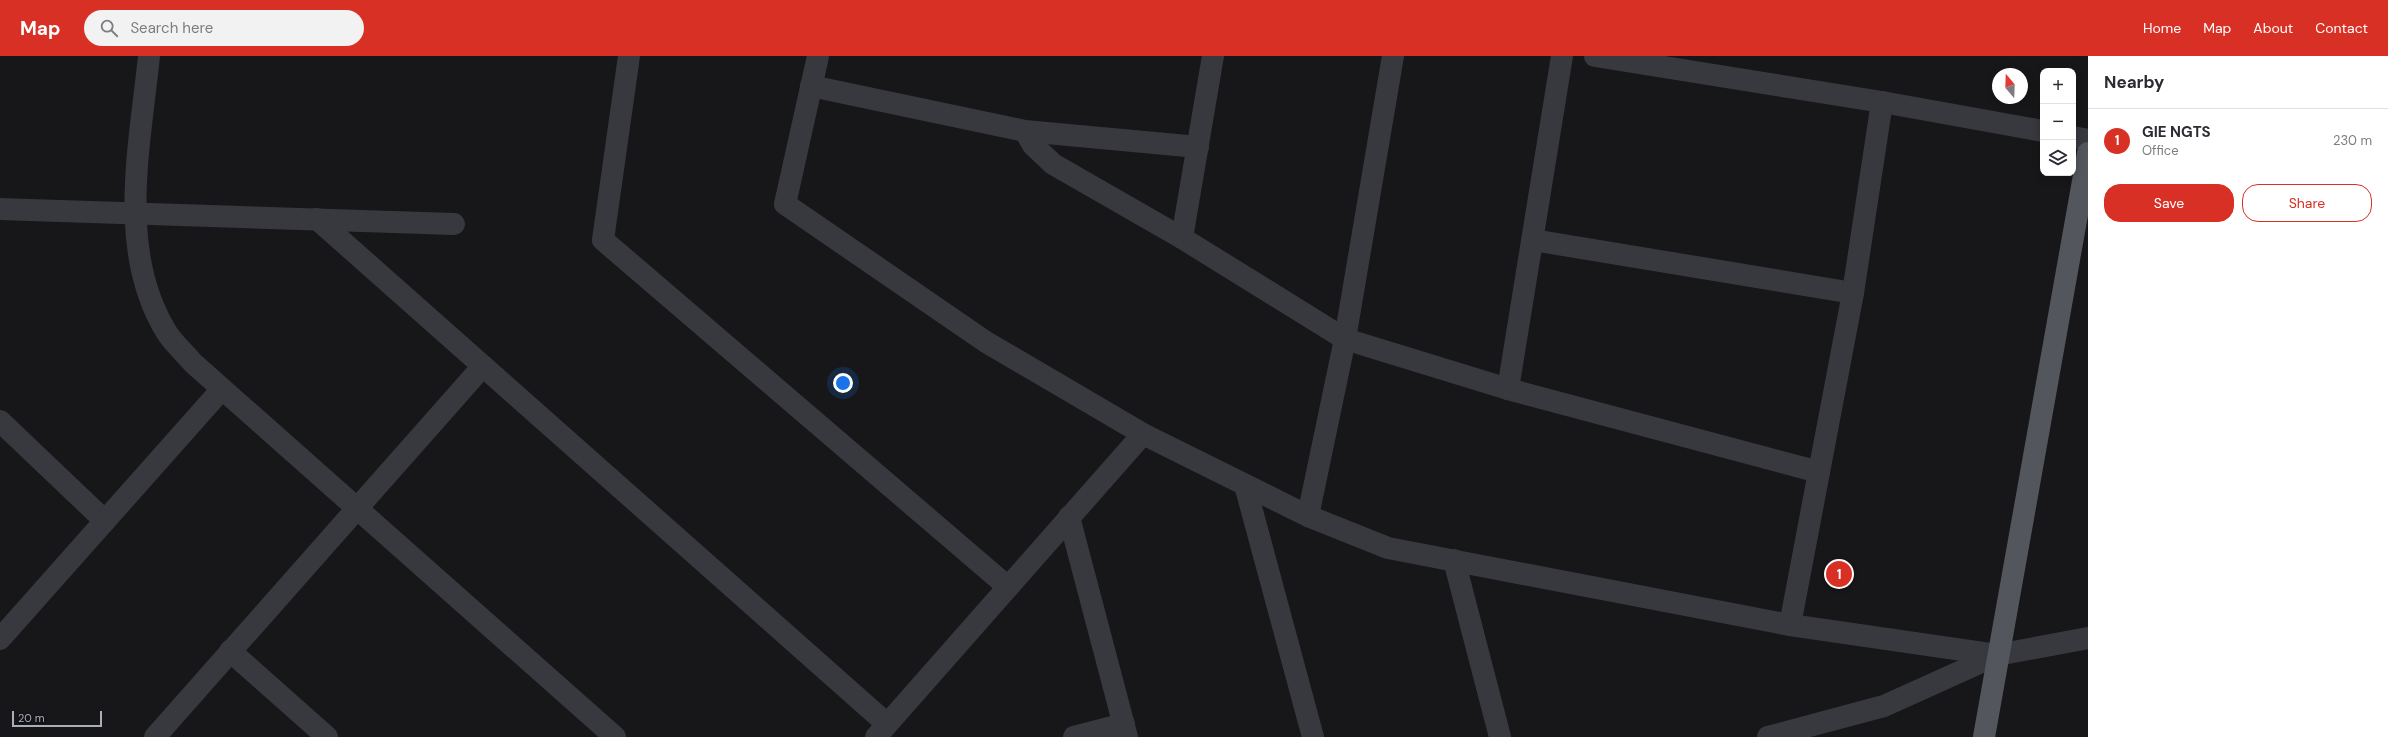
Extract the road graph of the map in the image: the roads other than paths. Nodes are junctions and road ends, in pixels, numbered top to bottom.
1 (149, 56) edge
2 (629, 56) edge
3 (818, 56) edge
4 (1213, 56) edge
5 (1393, 56) edge
6 (1562, 56) edge
7 (1595, 56) edge
8 (811, 86) junction
9 (1882, 102) junction
10 (2040, 130) edge
11 (1025, 131) junction
12 (2076, 138) edge
13 (2088, 140) edge
14 (1198, 147) junction
15 (2088, 153) edge
16 (0, 209) edge
17 (136, 213) junction
18 (317, 219) junction
19 (454, 224) dead end
20 (1182, 238) junction
21 (1533, 240) junction
22 (1853, 293) junction
23 (1346, 339) junction
24 (483, 366) junction
25 (222, 389) junction
26 (1508, 389) junction
27 (0, 421) edge
28 (1143, 434) junction
29 (1819, 472) junction
30 (1245, 486) junction
31 (357, 508) junction
32 (1308, 516) junction
33 (1069, 517) junction
34 (105, 522) junction
35 (1454, 560) junction
36 (1008, 587) junction
37 (1790, 625) junction
38 (2088, 638) edge
39 (0, 639) edge
40 (230, 651) junction
41 (1997, 655) junction
42 (1125, 730) edge
43 (881, 731) edge
44 (155, 737) edge
45 (328, 737) edge
46 (615, 737) edge
47 (1074, 737) edge
48 (1312, 737) edge
49 (1500, 737) edge
50 (1768, 737) edge
51 (1984, 737) edge

1 - 17 street
2 - 36 street
3 - 8 street
4 - 14 street
5 - 23 street
6 - 21 street
7 - 9 street
8 - 11 street
8 - 28 street
9 - 10 street
9 - 22 street
11 - 14 street
11 - 20 street
12 - 13 street
14 - 20 street
15 - 41 main road
16 - 17 street
17 - 18 street
17 - 25 street
18 - 19 street
18 - 24 street
20 - 23 street
21 - 22 street
21 - 26 street
22 - 29 street
23 - 26 street
23 - 32 street
24 - 31 street
24 - 43 street
25 - 31 street
25 - 34 street
26 - 29 street
27 - 34 street
28 - 30 street
28 - 33 street
29 - 37 street
30 - 32 street
30 - 48 street
31 - 40 street
31 - 46 street
32 - 35 street
33 - 36 street
33 - 42 street
34 - 39 street
35 - 37 street
35 - 49 street
36 - 43 street
37 - 41 street
38 - 41 street
40 - 44 street
40 - 45 street
41 - 50 street
41 - 51 main road
42 - 47 street

